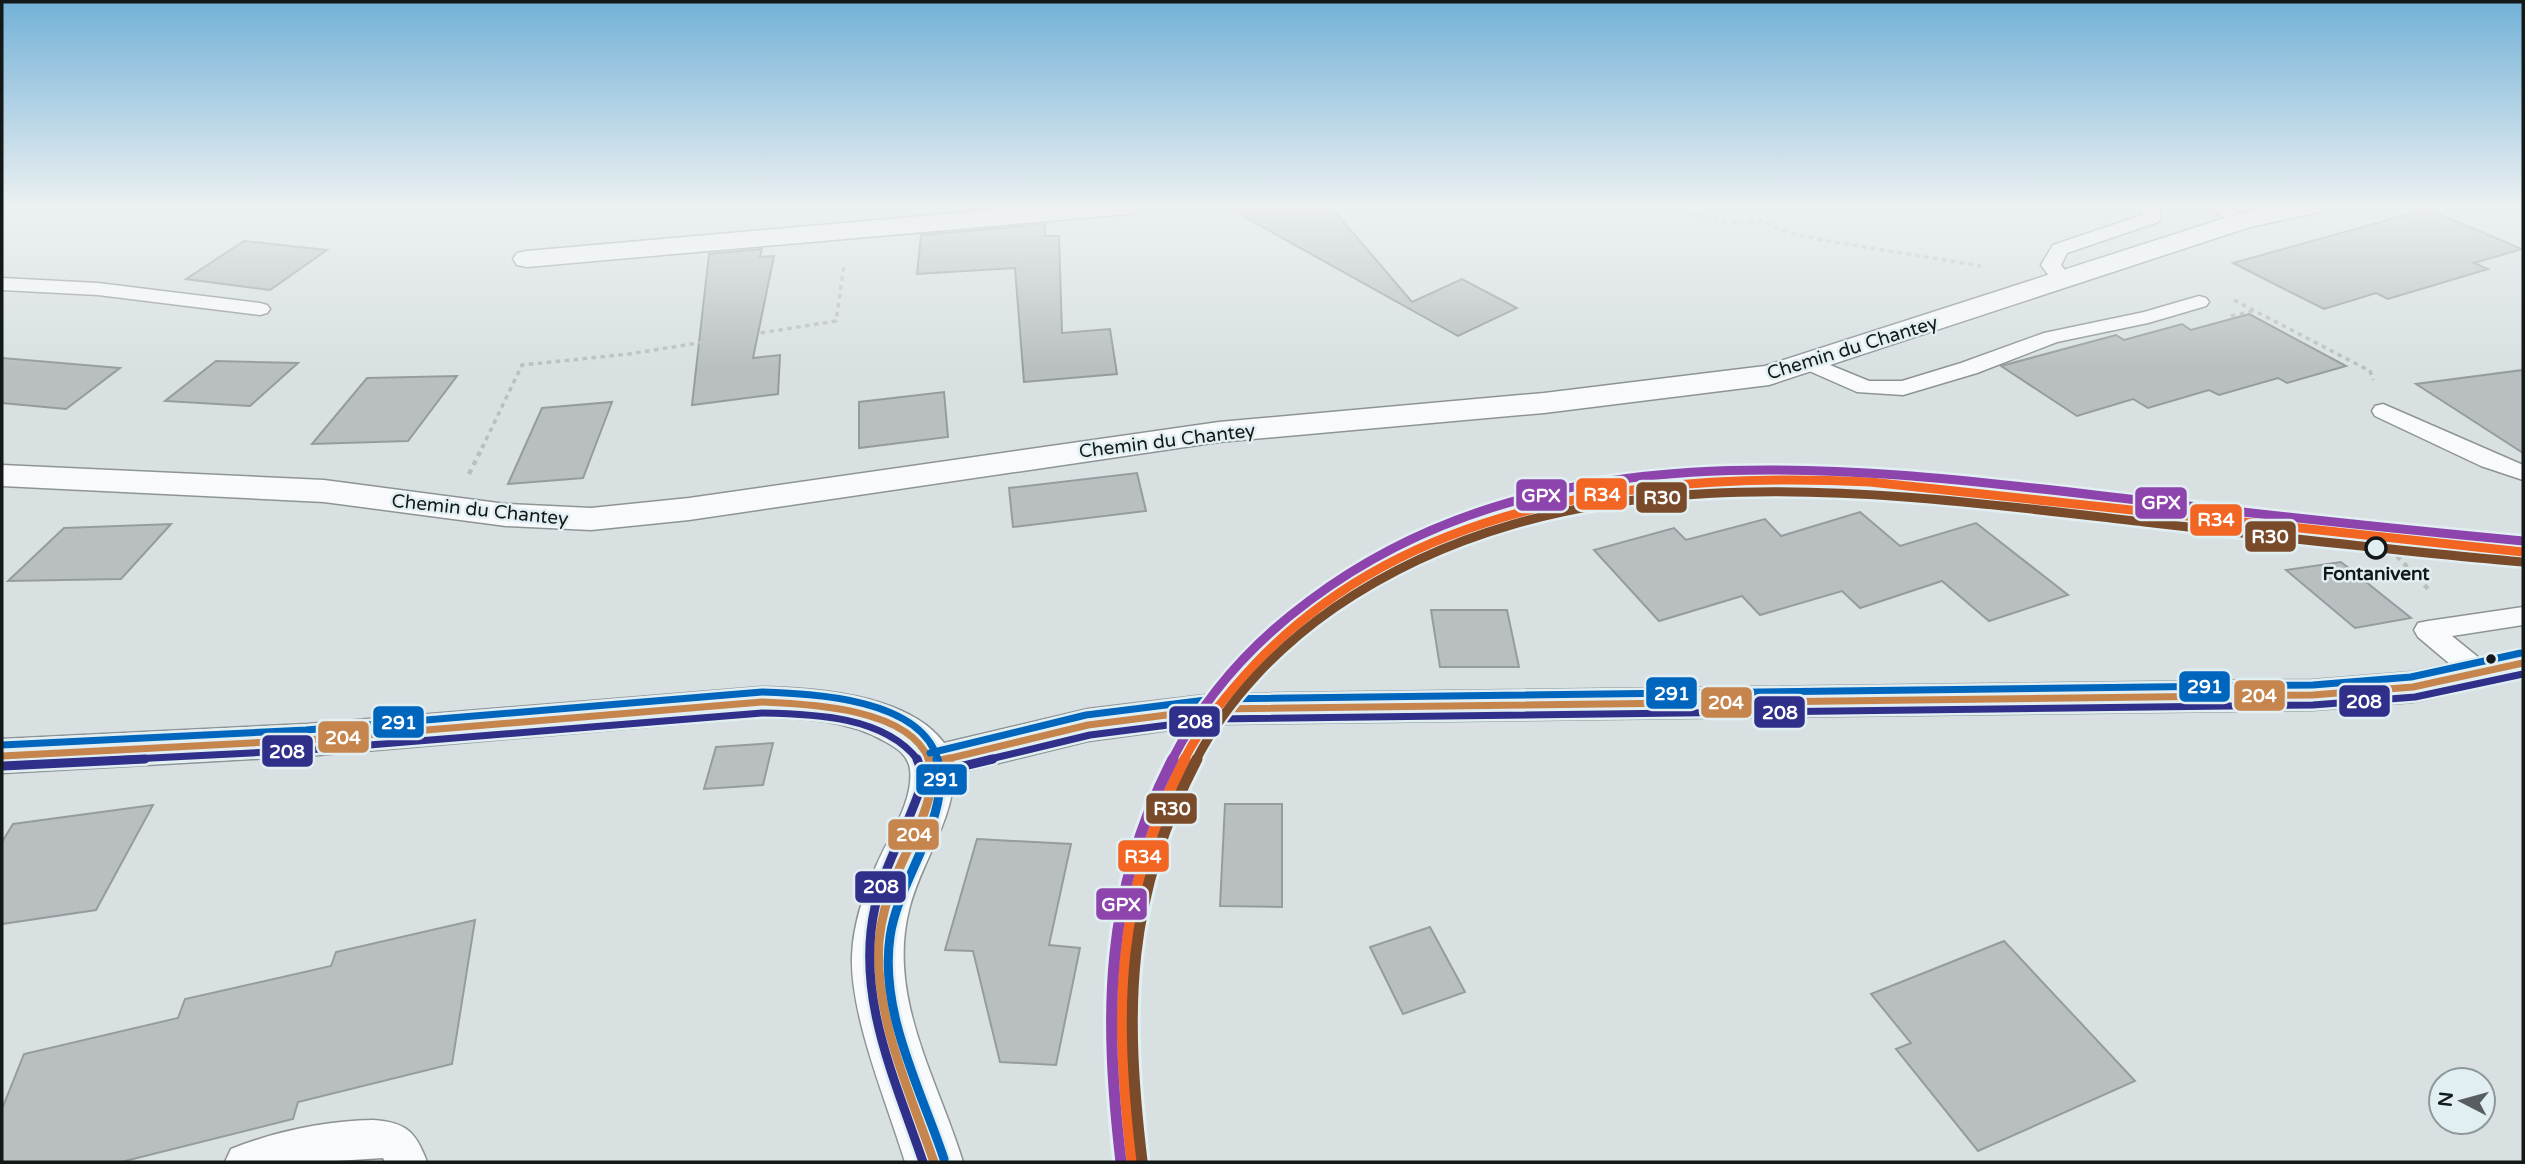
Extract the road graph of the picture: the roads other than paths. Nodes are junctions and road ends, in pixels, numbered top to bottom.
1 (2053, 260) edge
2 (2122, 260) edge
3 (2062, 280) junction
4 (2, 284) edge
5 (2199, 302) dead end
6 (260, 309) dead end
7 (1808, 362) junction
8 (2383, 411) road end
9 (2523, 473) edge
10 (2, 476) edge
11 (2523, 616) edge
12 (2523, 663) edge
13 (2479, 673) junction
14 (2, 756) edge
15 (932, 763) junction
16 (245, 1162) edge
17 (408, 1162) edge
18 (934, 1162) edge

1 - 3 lane
2 - 3 street, Chemin du Chantey
3 - 7 street, Chemin du Chantey
4 - 6 lane
5 - 7 lane
7 - 10 street, Chemin du Chantey
8 - 9 lane
11 - 13 lane
12 - 13 street
13 - 15 street
14 - 15 street
15 - 18 street
16 - 17 lane

